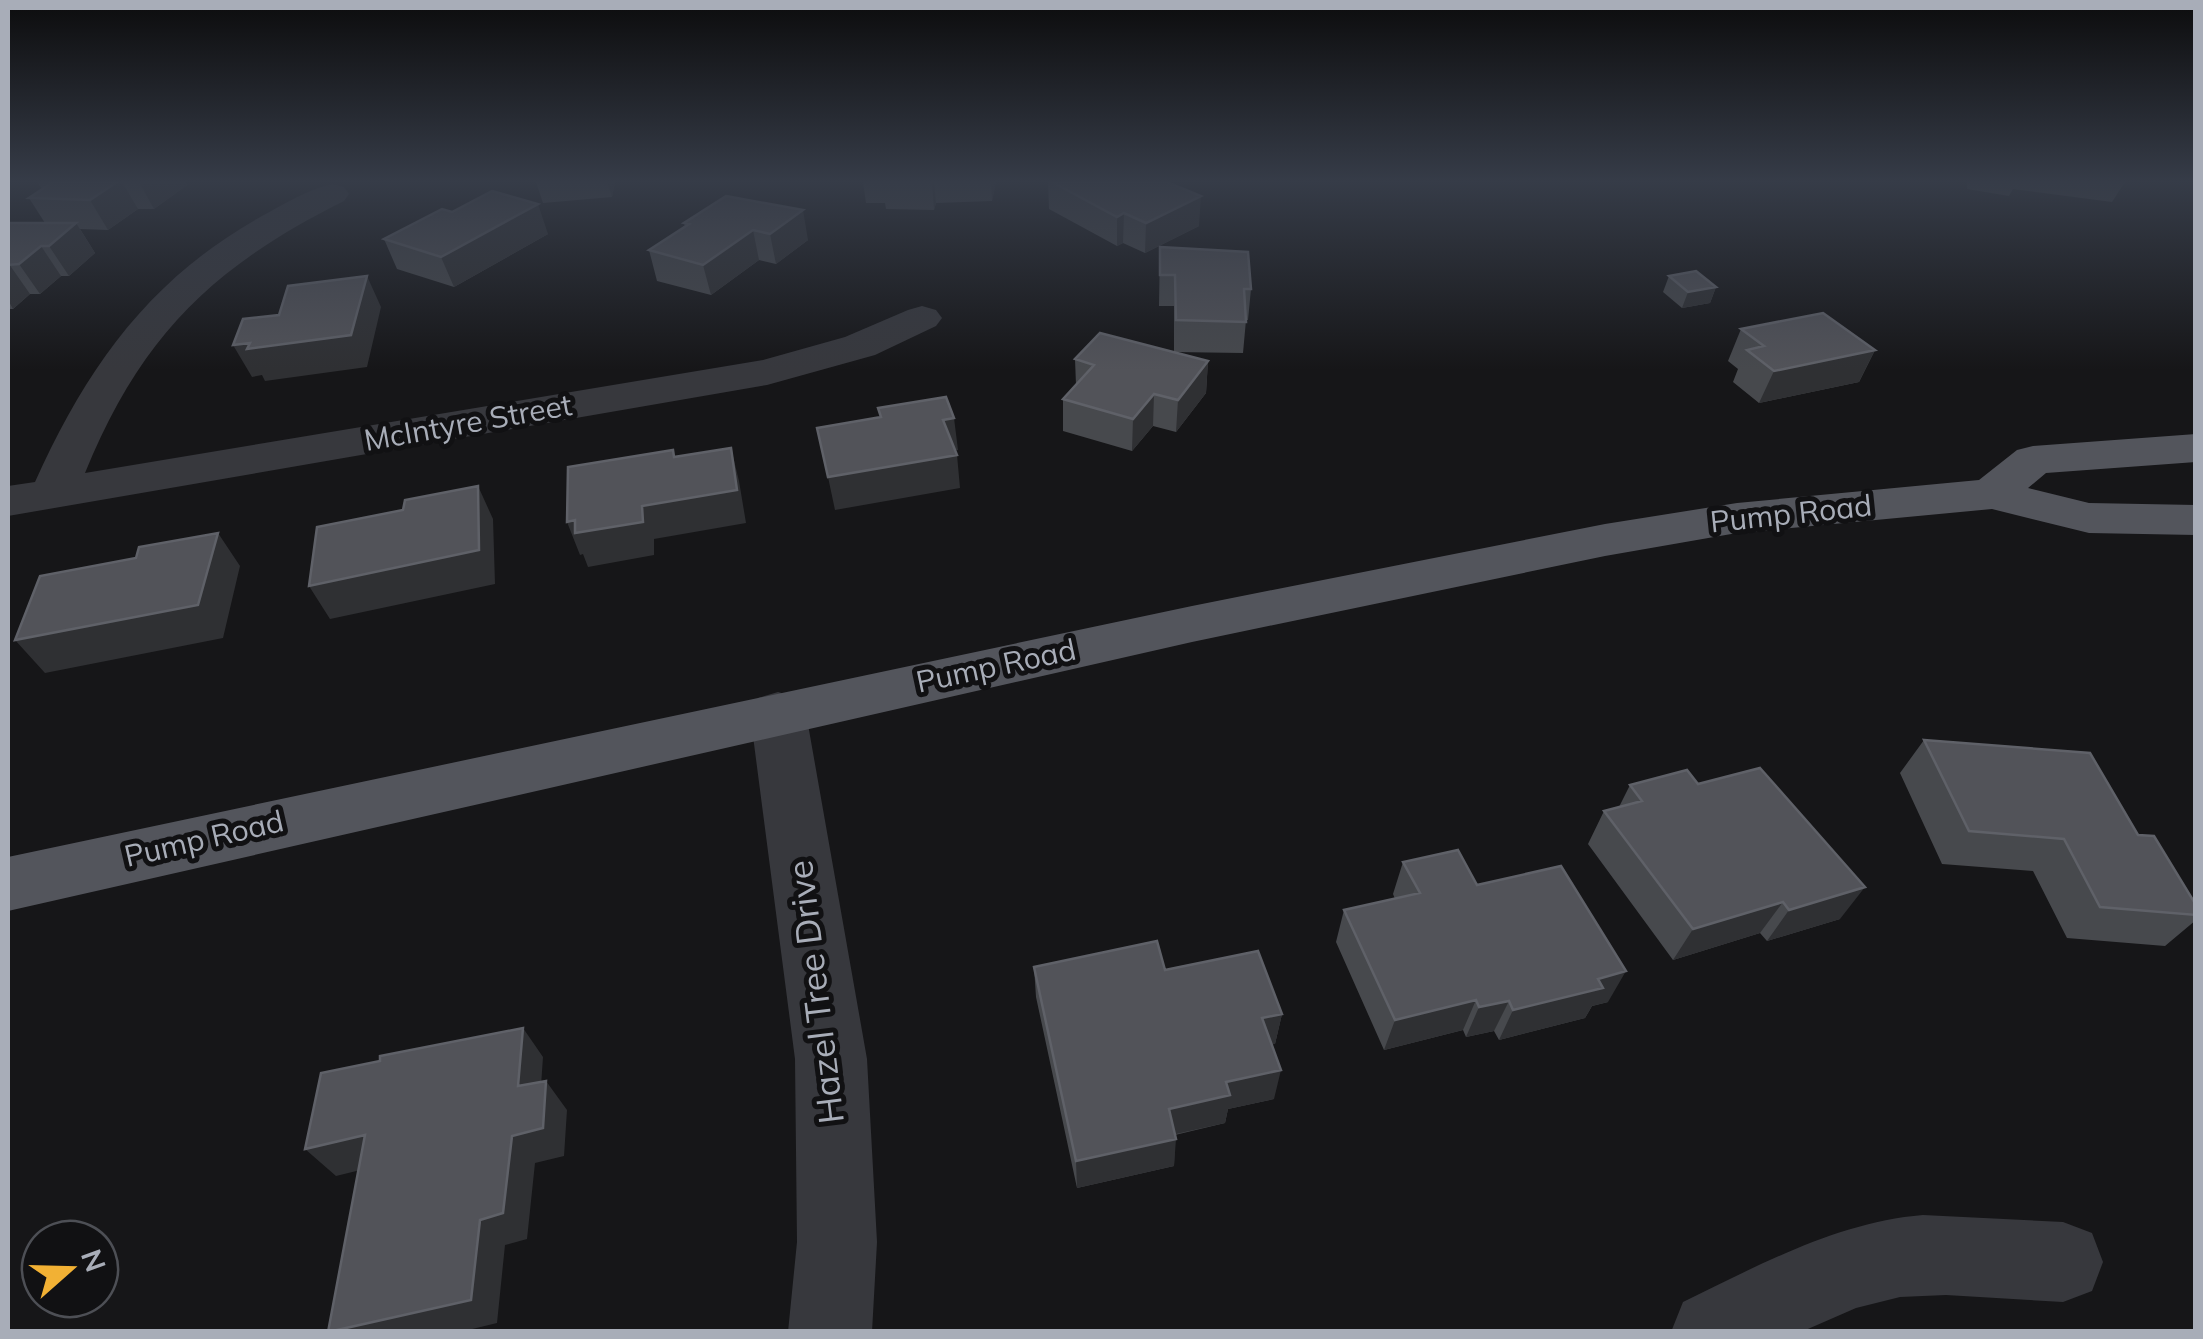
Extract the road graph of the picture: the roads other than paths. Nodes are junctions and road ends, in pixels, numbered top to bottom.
1 (242, 244) edge
2 (922, 318) dead end
3 (2196, 448) edge
4 (53, 494) junction
5 (1992, 494) junction
6 (8, 501) edge
7 (2196, 520) edge
8 (778, 713) junction
9 (8, 884) edge
10 (2063, 1262) dead end
11 (830, 1332) edge
12 (1713, 1332) edge

1 - 4 street
2 - 4 street, McIntyre Street
3 - 5 main road
4 - 6 street, McIntyre Street
5 - 7 main road, Pump Road
5 - 8 main road, Pump Road
8 - 9 main road, Pump Road
8 - 11 street, Hazel Tree Drive
10 - 12 street

